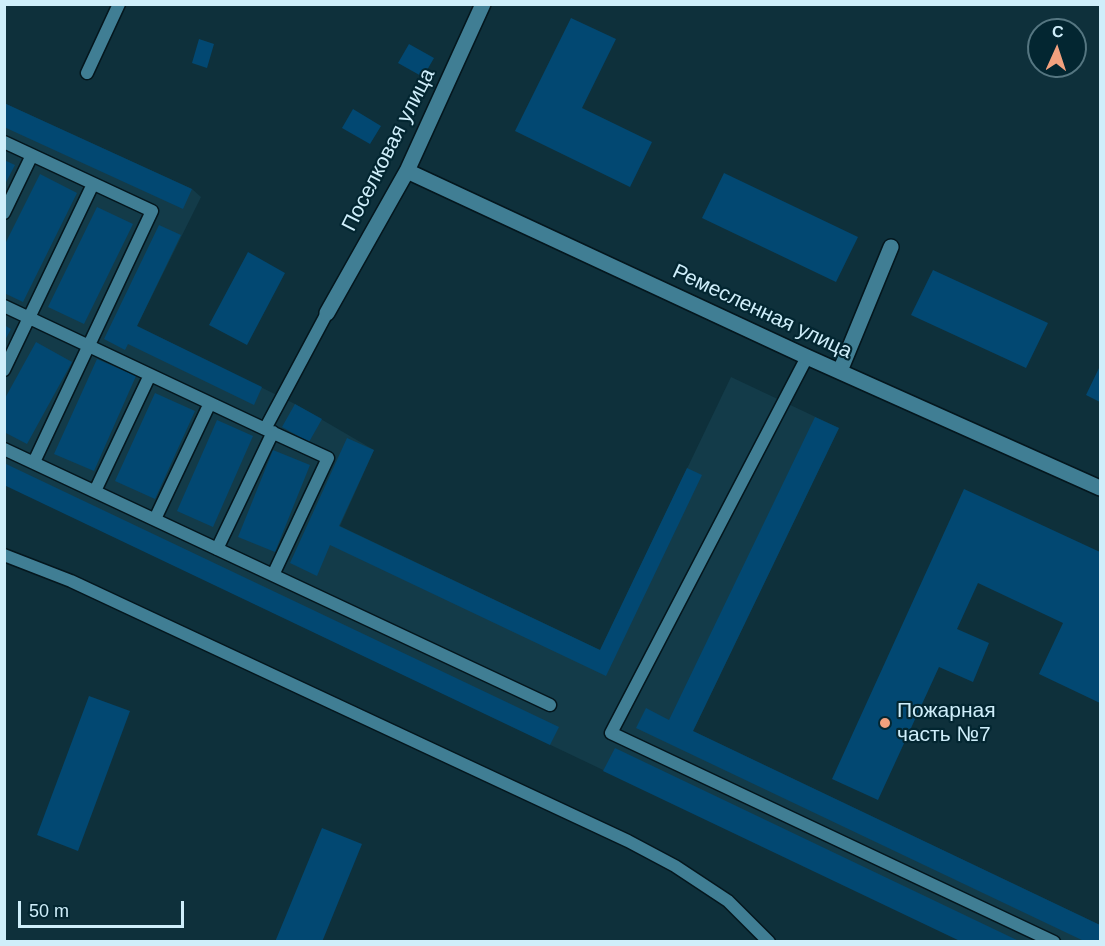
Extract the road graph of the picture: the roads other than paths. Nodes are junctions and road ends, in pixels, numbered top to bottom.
1 (119, 4) edge
2 (483, 4) edge
3 (87, 73) dead end
4 (4, 142) edge
5 (32, 155) junction
6 (407, 171) junction
7 (93, 184) junction
8 (4, 213) edge
9 (891, 247) dead end
10 (4, 306) edge
11 (327, 312) joint
12 (29, 318) junction
13 (89, 346) junction
14 (807, 357) junction
15 (4, 370) edge
16 (840, 371) junction
17 (150, 375) junction
18 (210, 403) junction
19 (269, 430) junction
20 (4, 448) edge
21 (34, 462) junction
22 (1101, 488) edge
23 (95, 491) junction
24 (155, 519) junction
25 (218, 549) junction
26 (4, 555) edge
27 (273, 575) junction
28 (550, 705) dead end
29 (769, 942) edge
30 (1054, 942) edge

1 - 3 lane
2 - 6 street, Поселковая улица
4 - 5 lane
5 - 7 lane
5 - 8 lane
6 - 11 street, Поселковая улица
6 - 14 street, Ремесленная улица
7 - 12 lane
7 - 13 lane
9 - 16 street
10 - 12 lane
11 - 19 lane
12 - 13 lane
12 - 15 lane
13 - 17 lane
13 - 21 lane
14 - 16 street, Ремесленная улица
14 - 30 lane
16 - 22 street, Ремесленная улица
17 - 18 lane
17 - 23 lane
18 - 19 lane
18 - 24 lane
19 - 25 lane
19 - 27 lane
20 - 21 lane
21 - 23 lane
23 - 24 lane
24 - 25 lane
25 - 27 lane
26 - 29 lane
27 - 28 lane

